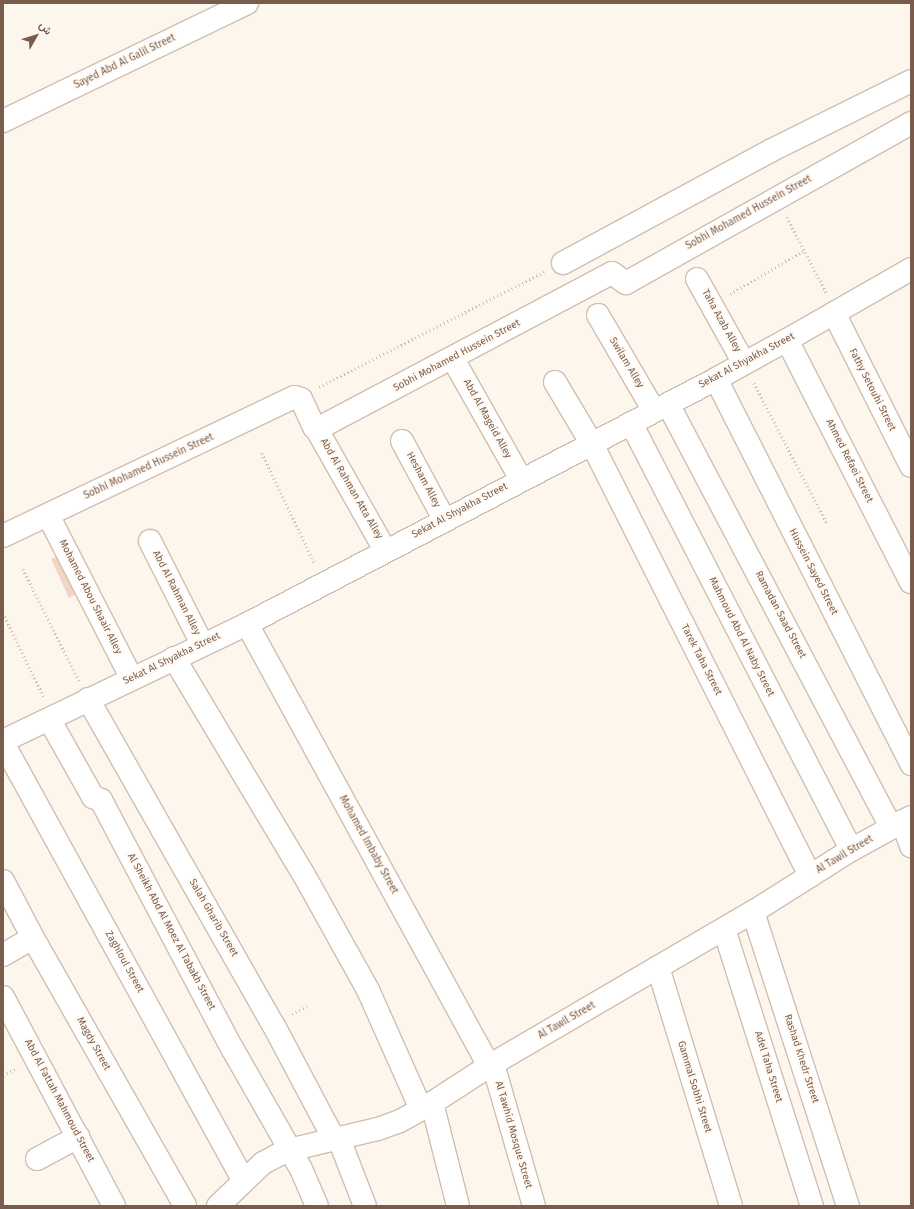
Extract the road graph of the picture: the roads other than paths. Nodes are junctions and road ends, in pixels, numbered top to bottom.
1 (247, 3) edge
2 (911, 81) edge
3 (3, 121) edge
4 (911, 123) edge
5 (563, 263) road end
6 (911, 269) edge
7 (697, 279) dead end
8 (835, 313) junction
9 (598, 315) dead end
10 (787, 340) junction
11 (454, 359) junction
12 (744, 363) junction
13 (716, 379) junction
14 (555, 382) dead end
15 (661, 407) junction
16 (631, 424) junction
17 (316, 428) junction
18 (402, 441) dead end
19 (592, 444) junction
20 (911, 466) edge
21 (521, 479) junction
22 (48, 515) junction
23 (444, 520) junction
24 (3, 536) edge
25 (150, 541) dead end
26 (385, 550) junction
27 (911, 582) edge
28 (247, 624) junction
29 (202, 644) junction
30 (174, 658) junction
31 (132, 678) junction
32 (88, 699) junction
33 (51, 718) junction
34 (3, 742) edge
35 (911, 764) edge
36 (901, 822) edge
37 (911, 846) edge
38 (851, 850) junction
39 (810, 876) junction
40 (3, 881) edge
41 (753, 912) junction
42 (724, 929) junction
43 (33, 938) junction
44 (3, 955) edge
45 (658, 968) junction
46 (3, 997) edge
47 (491, 1065) junction
48 (426, 1106) junction
49 (78, 1137) junction
50 (336, 1139) junction
51 (289, 1150) junction
52 (37, 1159) dead end
53 (244, 1181) junction
54 (114, 1206) edge
55 (185, 1206) edge
56 (218, 1206) edge
57 (317, 1206) edge
58 (365, 1206) edge
59 (458, 1206) edge
60 (534, 1206) edge
61 (731, 1206) edge
62 (812, 1206) edge
63 (848, 1206) edge

1 - 3 street, Sayed Abd Al Galil Street
2 - 5 street
4 - 11 street, Sobhi Mohamed Hussein Street
6 - 8 street, Sekat Al Shyakha Street
7 - 12 street, Taha Azab Alley
8 - 10 street, Sekat Al Shyakha Street
8 - 20 street, Fathy Setouhi Street
9 - 15 street, Swilam Alley
10 - 12 street, Sekat Al Shyakha Street
10 - 27 street, Ahmed Refaei Street
11 - 17 street, Sobhi Mohamed Hussein Street
11 - 21 street, Abd Al Mageid Alley
12 - 13 street, Sekat Al Shyakha Street
13 - 15 street, Sekat Al Shyakha Street
13 - 35 street, Hussein Sayed Street
14 - 19 street, Tarek Taha Street
15 - 16 street, Sekat Al Shyakha Street
15 - 36 street, Ramadan Saad Street
16 - 19 street, Sekat Al Shyakha Street
16 - 38 street, Mahmoud Abd Al Naby Street
17 - 22 street, Sobhi Mohamed Hussein Street
17 - 26 street, Abd Al Rahman Atta Alley
18 - 23 street, Hesham Alley
19 - 21 street, Sekat Al Shyakha Street
19 - 39 street, Tarek Taha Street
21 - 23 street, Sekat Al Shyakha Street
22 - 24 street, Sobhi Mohamed Hussein Street
22 - 31 street, Mohamed Abou Shaair Alley
23 - 26 street, Sekat Al Shyakha Street
25 - 29 street, Abd Al Rahman Alley
26 - 28 street, Sekat Al Shyakha Street
28 - 29 street, Sekat Al Shyakha Street
28 - 47 street, Mohamed Imbaby Street
29 - 30 street, Sekat Al Shyakha Street
30 - 31 street, Sekat Al Shyakha Street
30 - 48 street
31 - 32 street, Sekat Al Shyakha Street
32 - 33 street, Sekat Al Shyakha Street
32 - 50 street, Salah Gharib Street
33 - 34 street, Sekat Al Shyakha Street
33 - 51 street, Al Sheikh Abd Al Moez Al Tabakh Street
34 - 53 street, Zaghloul Street
36 - 37 street, Ramadan Saad Street
36 - 38 street, Al Tawil Street
38 - 39 street, Al Tawil Street
39 - 41 street, Al Tawil Street
40 - 43 street, Magdy Street
41 - 42 street, Al Tawil Street
41 - 63 street, Rashad Khedr Street
42 - 45 street, Al Tawil Street
42 - 62 street, Adel Taha Street
43 - 44 street
43 - 55 street, Magdy Street
45 - 47 street, Al Tawil Street
45 - 61 street, Gammal Sobhi Street
46 - 49 street, Abd Al Fattah Mahmoud Street
47 - 48 street, Al Tawil Street
47 - 60 street, Al Tawhid Mosque Street
48 - 50 street, Al Tawil Street
48 - 59 street
49 - 52 street
49 - 54 street, Abd Al Fattah Mahmoud Street
50 - 51 street, Al Tawil Street
50 - 58 street, Salah Gharib Street
51 - 53 street, Al Tawil Street
51 - 57 street, Al Sheikh Abd Al Moez Al Tabakh Street
53 - 56 street, Al Tawil Street

